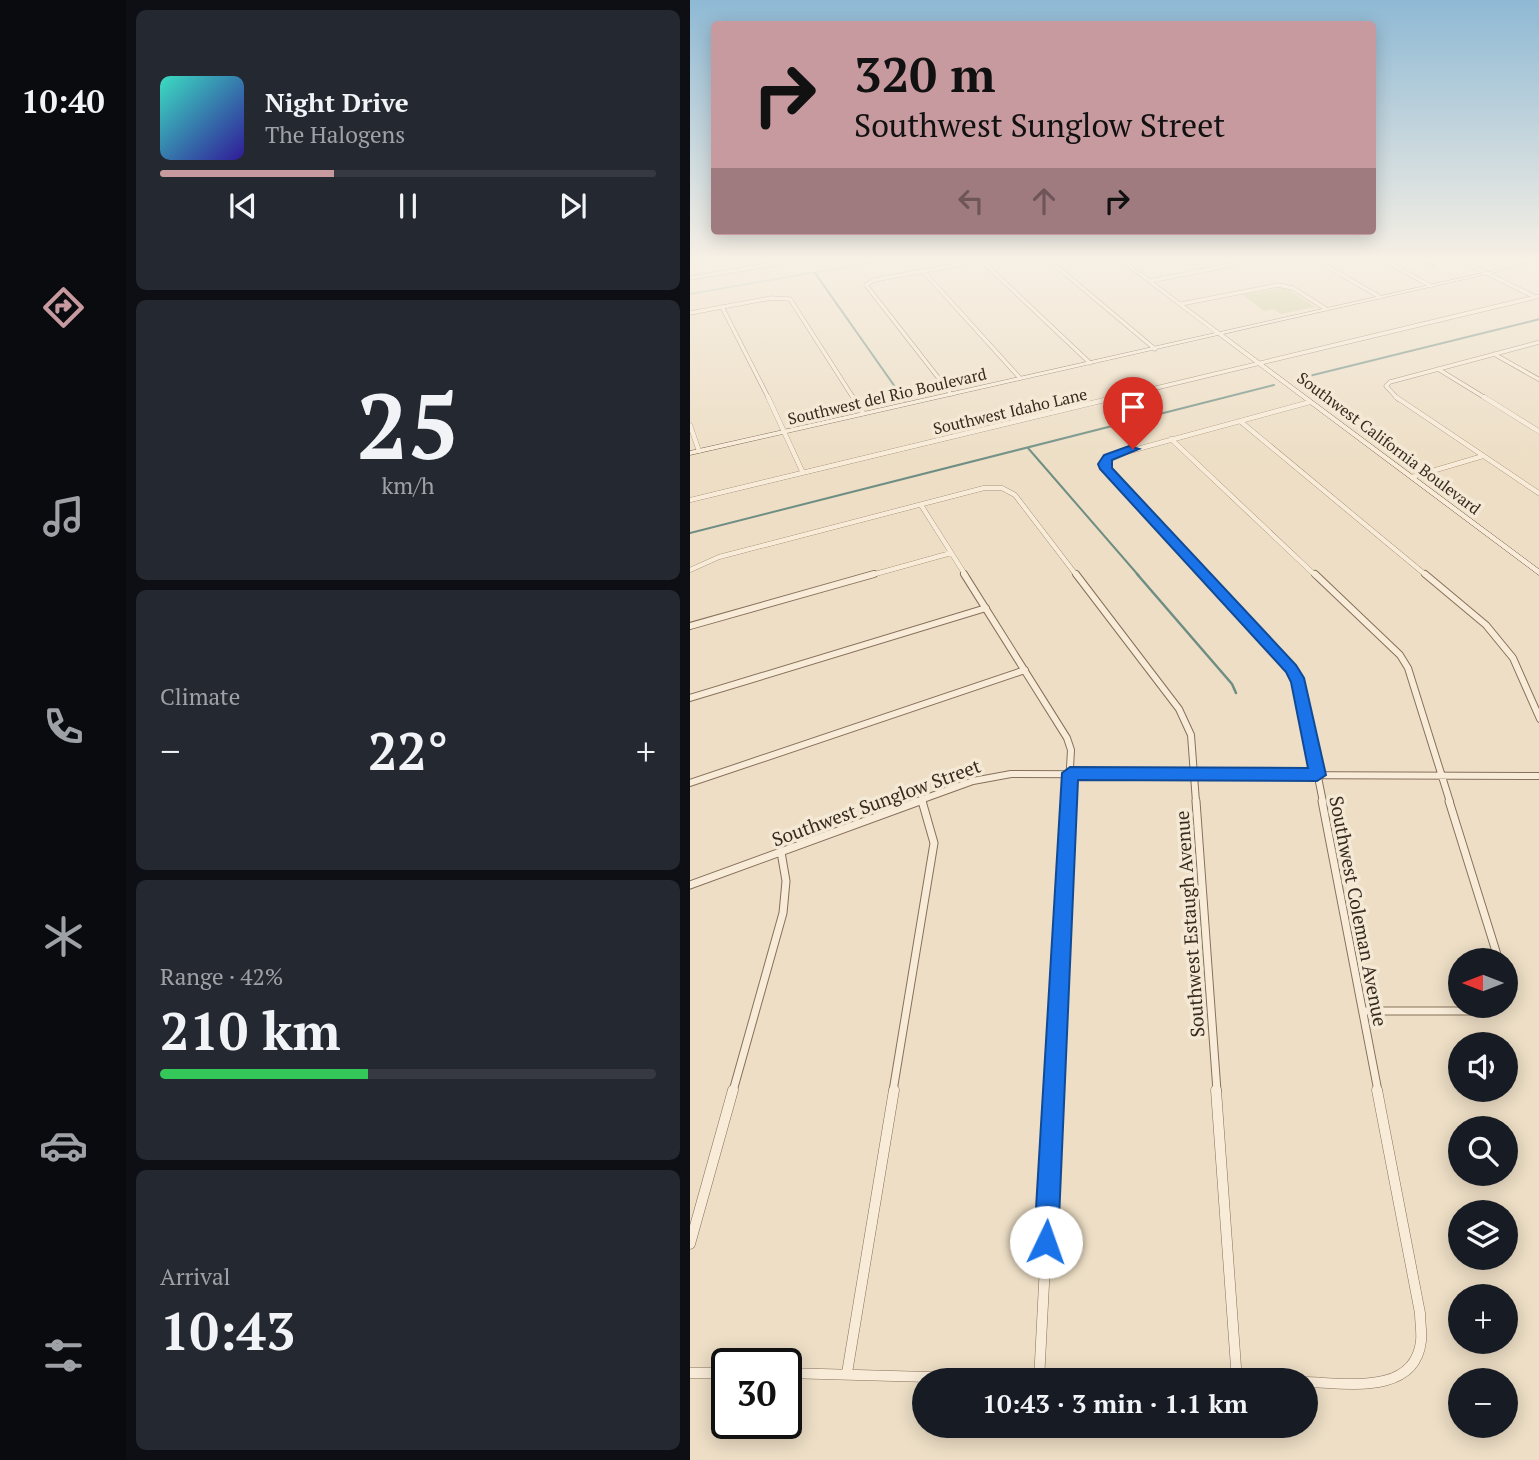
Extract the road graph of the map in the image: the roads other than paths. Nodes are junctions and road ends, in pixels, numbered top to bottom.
1 (733, 328) edge
2 (810, 328) edge
3 (899, 328) edge
4 (975, 328) edge
5 (1053, 328) edge
6 (1130, 328) edge
7 (1212, 328) edge
8 (1244, 328) edge
9 (1408, 328) edge
10 (1219, 334) junction
11 (1539, 342) edge
12 (1155, 349) junction
13 (1494, 354) junction
14 (1090, 363) junction
15 (1260, 364) junction
16 (1438, 369) junction
17 (1020, 378) junction
18 (1539, 380) edge
19 (951, 394) junction
20 (1310, 402) junction
21 (863, 414) junction
22 (1240, 421) junction
23 (690, 425) edge
24 (785, 431) junction
25 (1539, 432) edge
26 (1171, 439) junction
27 (699, 451) junction
28 (690, 453) edge
29 (1483, 456) junction
30 (803, 473) junction
31 (1412, 477) junction
32 (1539, 494) edge
33 (690, 500) edge
34 (921, 505) junction
35 (951, 553) junction
36 (691, 568) edge
37 (1539, 574) edge
38 (986, 608) junction
39 (690, 626) edge
40 (1025, 670) junction
41 (690, 698) edge
42 (1539, 719) edge
43 (1070, 773) junction
44 (1194, 773) junction
45 (1317, 775) junction
46 (1441, 776) junction
47 (1539, 776) edge
48 (690, 783) edge
49 (922, 799) junction
50 (781, 852) junction
51 (690, 885) edge
52 (1495, 948) edge
53 (1363, 1011) junction
54 (1448, 1012) edge
55 (690, 1244) edge
56 (1040, 1368) edge
57 (1236, 1368) edge
58 (690, 1373) edge
59 (711, 1373) edge
60 (802, 1373) edge
61 (847, 1373) junction
62 (912, 1376) edge
63 (1318, 1382) edge

1 - 24 street
2 - 21 street
3 - 19 street
4 - 17 street
5 - 14 street
6 - 12 street
7 - 10 street, Southwest California Boulevard
8 - 10 street, Southwest del Rio Boulevard
9 - 15 street, Southwest Idaho Lane
10 - 12 street, Southwest del Rio Boulevard
10 - 15 street, Southwest California Boulevard
11 - 13 street
12 - 14 street, Southwest del Rio Boulevard
13 - 16 street
13 - 18 street
14 - 17 street, Southwest del Rio Boulevard
15 - 20 street, Southwest California Boulevard
15 - 30 street, Southwest Idaho Lane
16 - 25 street
16 - 29 street
17 - 19 street, Southwest del Rio Boulevard
19 - 21 street, Southwest del Rio Boulevard
20 - 22 street
20 - 31 street, Southwest California Boulevard
21 - 24 street, Southwest del Rio Boulevard
22 - 26 street
22 - 42 street
23 - 27 street
24 - 27 street, Southwest del Rio Boulevard
24 - 30 street
26 - 45 street, Southwest Coleman Avenue
26 - 46 street
27 - 28 street, Southwest del Rio Boulevard
29 - 31 street
29 - 32 street
30 - 33 street, Southwest Idaho Lane
31 - 37 street, Southwest California Boulevard
34 - 35 street
34 - 36 street
34 - 44 street, Southwest Estaugh Avenue
35 - 38 street
35 - 39 street
38 - 40 street
38 - 41 street
40 - 43 street
40 - 48 street
43 - 44 street, Southwest Sunglow Street
43 - 49 street, Southwest Sunglow Street
43 - 56 street
44 - 45 street, Southwest Sunglow Street
44 - 57 street, Southwest Estaugh Avenue
45 - 46 street, Southwest Sunglow Street
45 - 53 street, Southwest Coleman Avenue
46 - 47 street, Southwest Sunglow Street
46 - 52 street
49 - 50 street, Southwest Sunglow Street
49 - 61 street
50 - 51 street, Southwest Sunglow Street
50 - 55 street
53 - 54 street
53 - 63 street, Southwest Coleman Avenue
58 - 59 street
60 - 61 street
61 - 62 street

